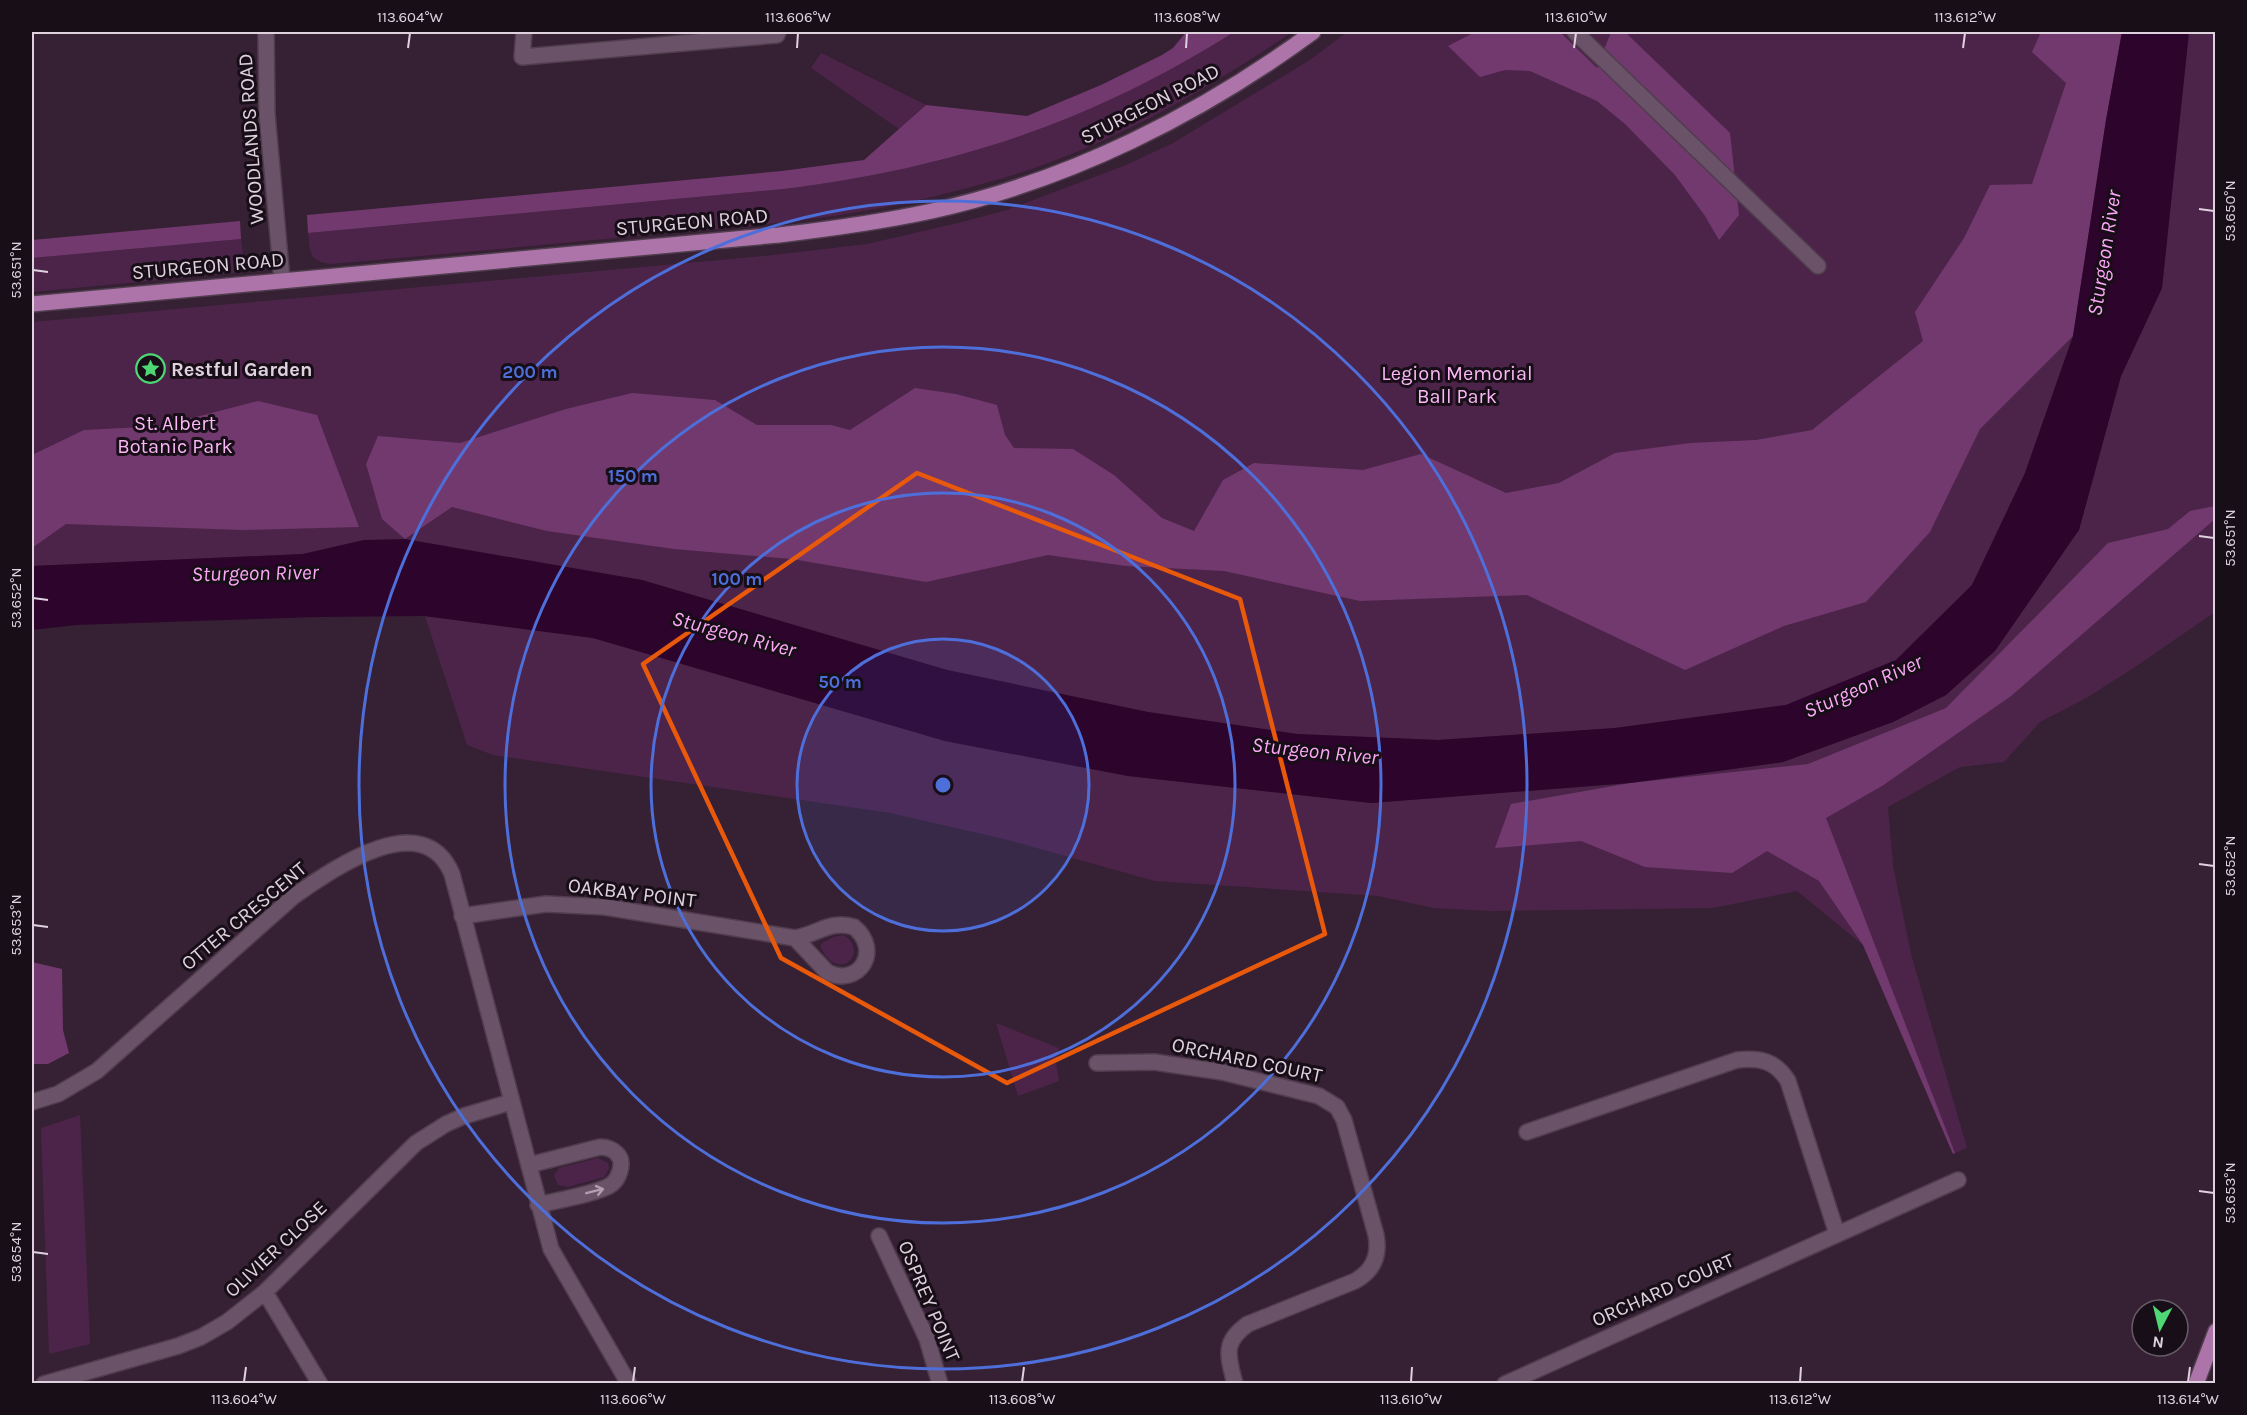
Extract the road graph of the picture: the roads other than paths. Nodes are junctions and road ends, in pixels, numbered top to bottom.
1 (266, 32) edge
2 (524, 32) edge
3 (778, 32) edge
4 (1313, 32) edge
5 (1575, 32) edge
6 (1818, 266) dead end
7 (282, 280) junction
8 (32, 304) edge
9 (462, 916) junction
10 (795, 938) junction
11 (1097, 1063) dead end
12 (32, 1102) edge
13 (511, 1102) junction
14 (1527, 1132) dead end
15 (529, 1165) junction
16 (1958, 1180) dead end
17 (538, 1205) junction
18 (1837, 1234) junction
19 (879, 1236) dead end
20 (265, 1292) junction
21 (2216, 1331) edge
22 (44, 1383) edge
23 (320, 1383) edge
24 (629, 1383) edge
25 (940, 1383) edge
26 (1235, 1383) edge
27 (1505, 1383) edge
28 (2196, 1383) edge

1 - 7 street, WOODLANDS ROAD
2 - 3 street
4 - 7 main road, STURGEON ROAD
5 - 6 street
7 - 8 main road, STURGEON ROAD
9 - 10 street, OAKBAY POINT
9 - 12 street, OTTER CRESCENT
9 - 13 street, OTTER CRESCENT
10 - 10 street, OAKBAY POINT
11 - 26 street, ORCHARD COURT
13 - 15 street, OTTER CRESCENT
13 - 20 street, OLIVIER CLOSE
14 - 18 street
15 - 17 street, OTTER CRESCENT
17 -> 15 street
16 - 18 street, ORCHARD COURT
17 - 24 street, OTTER CRESCENT
18 - 27 street, ORCHARD COURT
19 - 25 street, OSPREY POINT
20 - 22 street, OLIVIER CLOSE
20 - 23 street
21 - 28 main road

